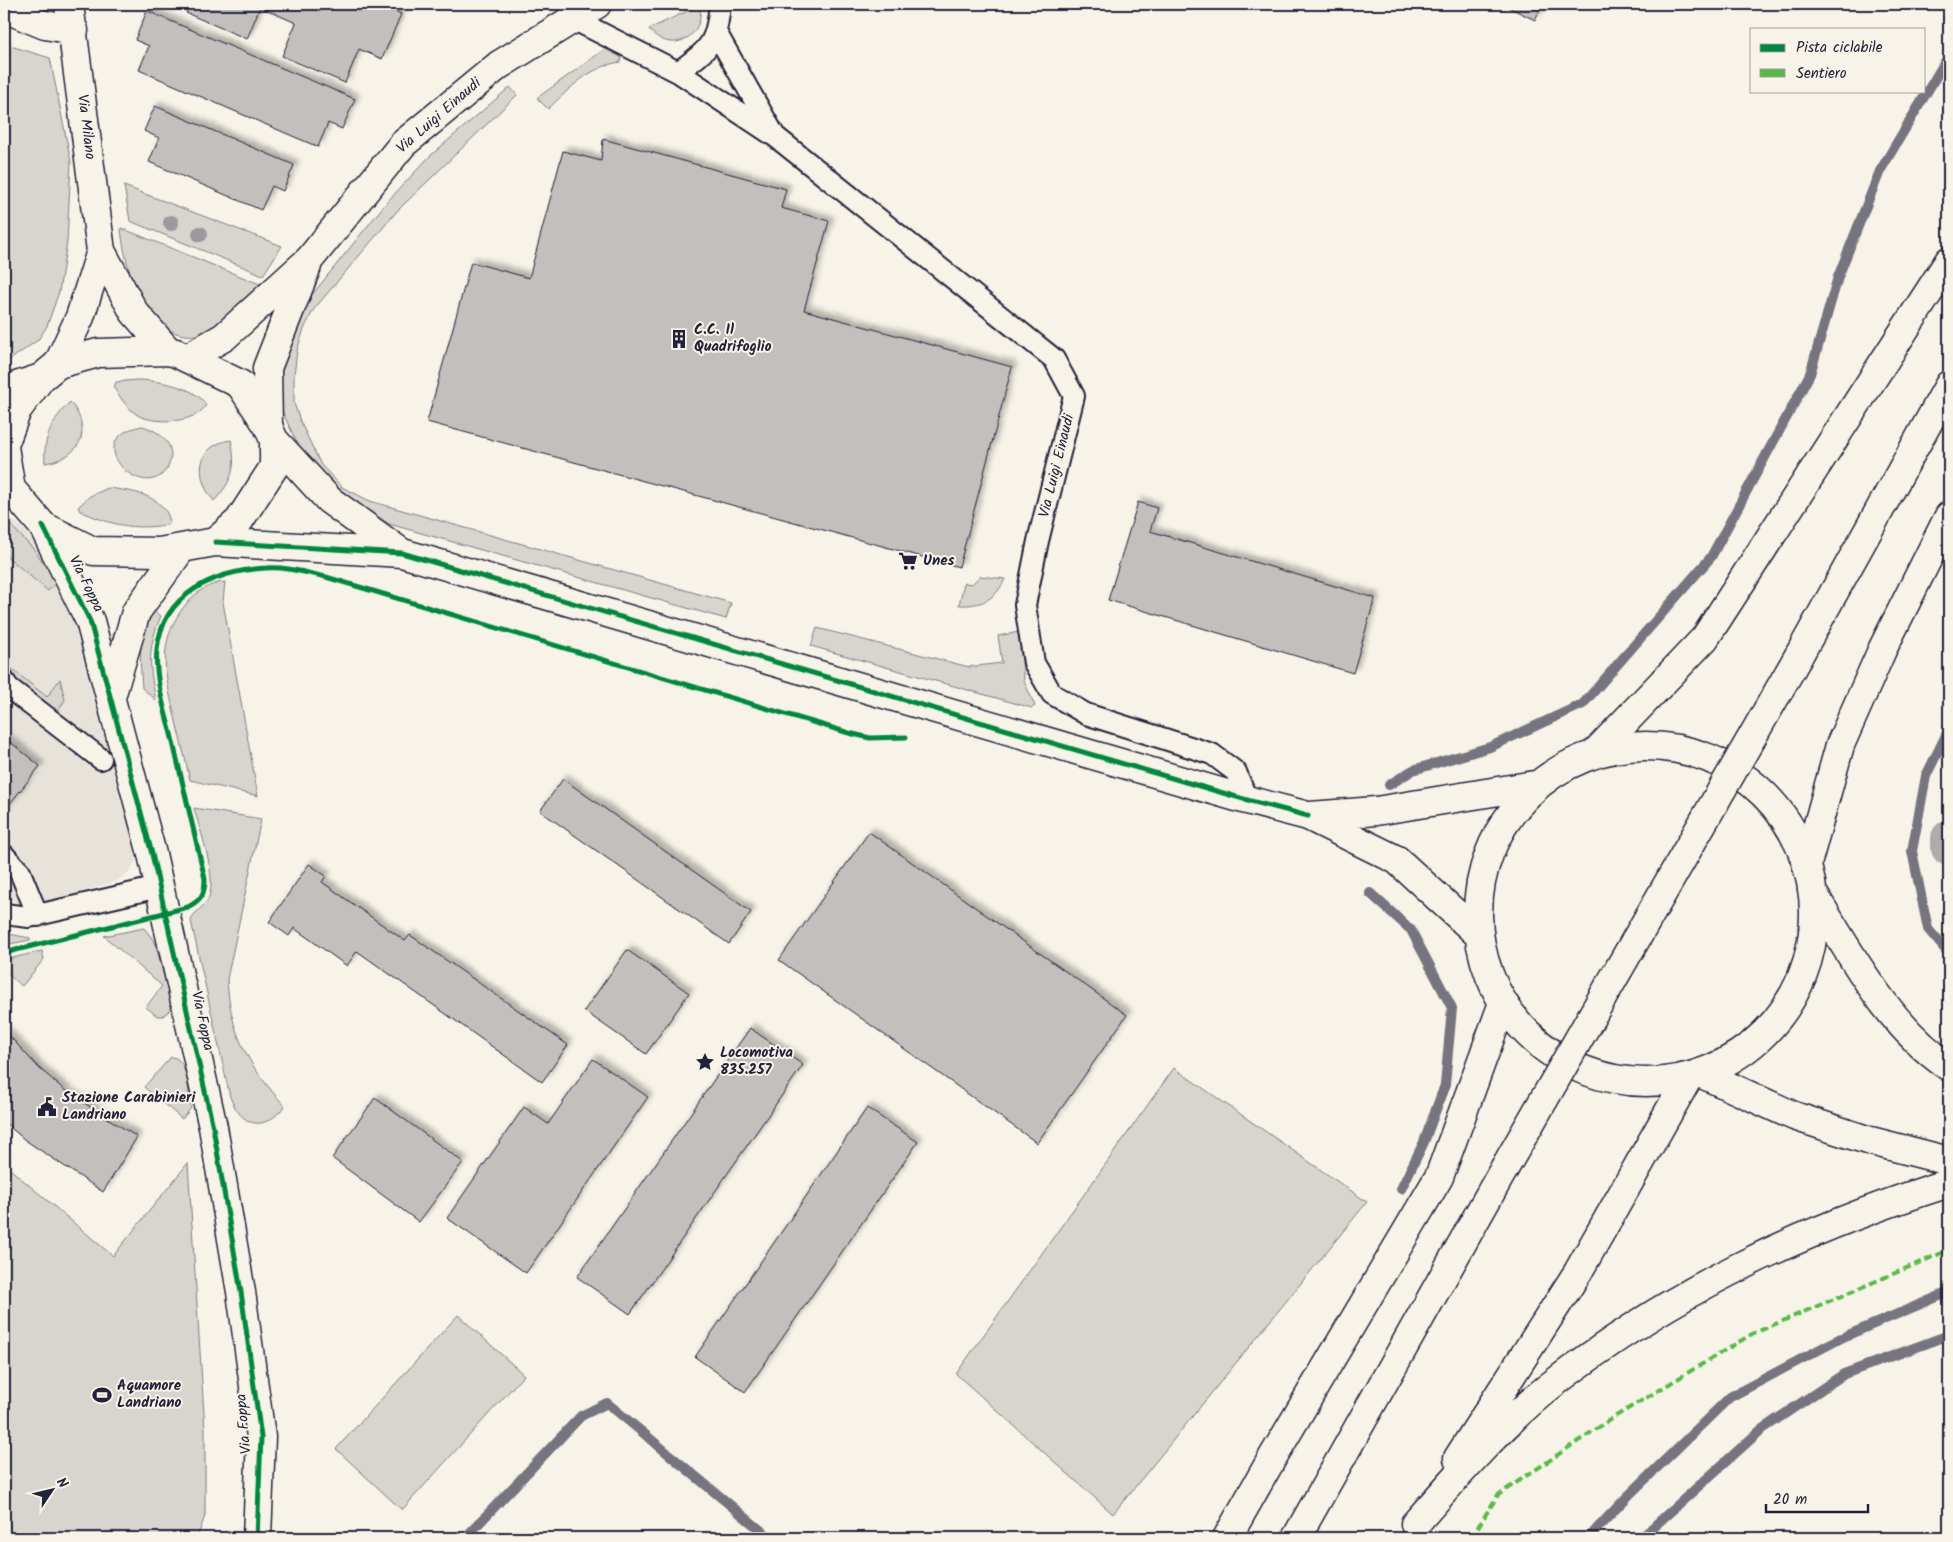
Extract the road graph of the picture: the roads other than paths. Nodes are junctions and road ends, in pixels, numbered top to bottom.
1 (69, 4) edge
2 (596, 4) edge
3 (720, 4) edge
4 (4, 8) edge
5 (571, 18) junction
6 (74, 30) junction
7 (716, 34) junction
8 (678, 72) junction
9 (776, 137) junction
10 (102, 251) junction
11 (309, 260) junction
12 (1949, 261) edge
13 (177, 354) junction
14 (50, 371) junction
15 (1949, 385) edge
16 (4, 390) edge
17 (271, 433) junction
18 (4, 446) edge
19 (7, 487) edge
20 (1949, 516) edge
21 (43, 526) junction
22 (215, 542) junction
23 (180, 549) junction
24 (402, 553) junction
25 (6, 686) edge
26 (111, 697) junction
27 (1596, 752) junction
28 (101, 759) dead end
29 (1535, 785) junction
30 (1247, 800) junction
31 (1308, 816) junction
32 (4, 855) edge
33 (1807, 864) junction
34 (160, 887) junction
35 (1814, 894) junction
36 (4, 914) edge
37 (38, 916) junction
38 (1478, 934) junction
39 (1503, 1003) junction
40 (1949, 1067) edge
41 (1695, 1076) junction
42 (1949, 1160) edge
43 (1949, 1183) edge
44 (1410, 1531) edge
45 (257, 1538) edge
46 (1227, 1538) edge
47 (1296, 1538) edge

1 - 6 main road, Via Milano
2 - 5 main road, Via Luigi Einaudi
3 - 7 lane
4 - 6 main road
5 - 8 lane, Via Luigi Einaudi
5 - 11 main road, Via Luigi Einaudi
6 - 10 main road, Via Milano
7 - 8 lane
7 - 9 lane
8 - 9 lane, Via Luigi Einaudi
9 - 30 lane, Via Luigi Einaudi
10 - 13 main road, Via Milano
10 - 14 main road, Via Milano
11 - 13 main road
11 - 17 main road
12 - 27 main road
13 - 14 main road
13 - 17 main road
14 - 16 main road
14 - 18 main road, Via Milano
15 - 47 main road, bridge
17 - 22 main road
17 - 24 main road
18 - 19 main road
19 - 21 main road
20 - 33 main road
21 - 23 main road
21 - 26 main road, Via Foppa
22 - 23 main road
22 - 24 main road
23 - 26 main road
24 - 30 main road
25 - 28 lane
26 - 34 main road, Via Foppa
27 - 29 main road
27 - 33 main road
29 - 31 main road
29 - 38 main road
30 - 31 main road
31 - 38 main road
32 - 37 lane
33 - 35 main road
34 - 37 lane
34 - 45 main road, Via Foppa
35 - 40 main road
35 - 41 main road
36 - 37 lane
38 - 39 main road
39 - 41 main road
39 - 46 main road
41 - 42 main road
41 - 44 main road
43 - 44 main road

